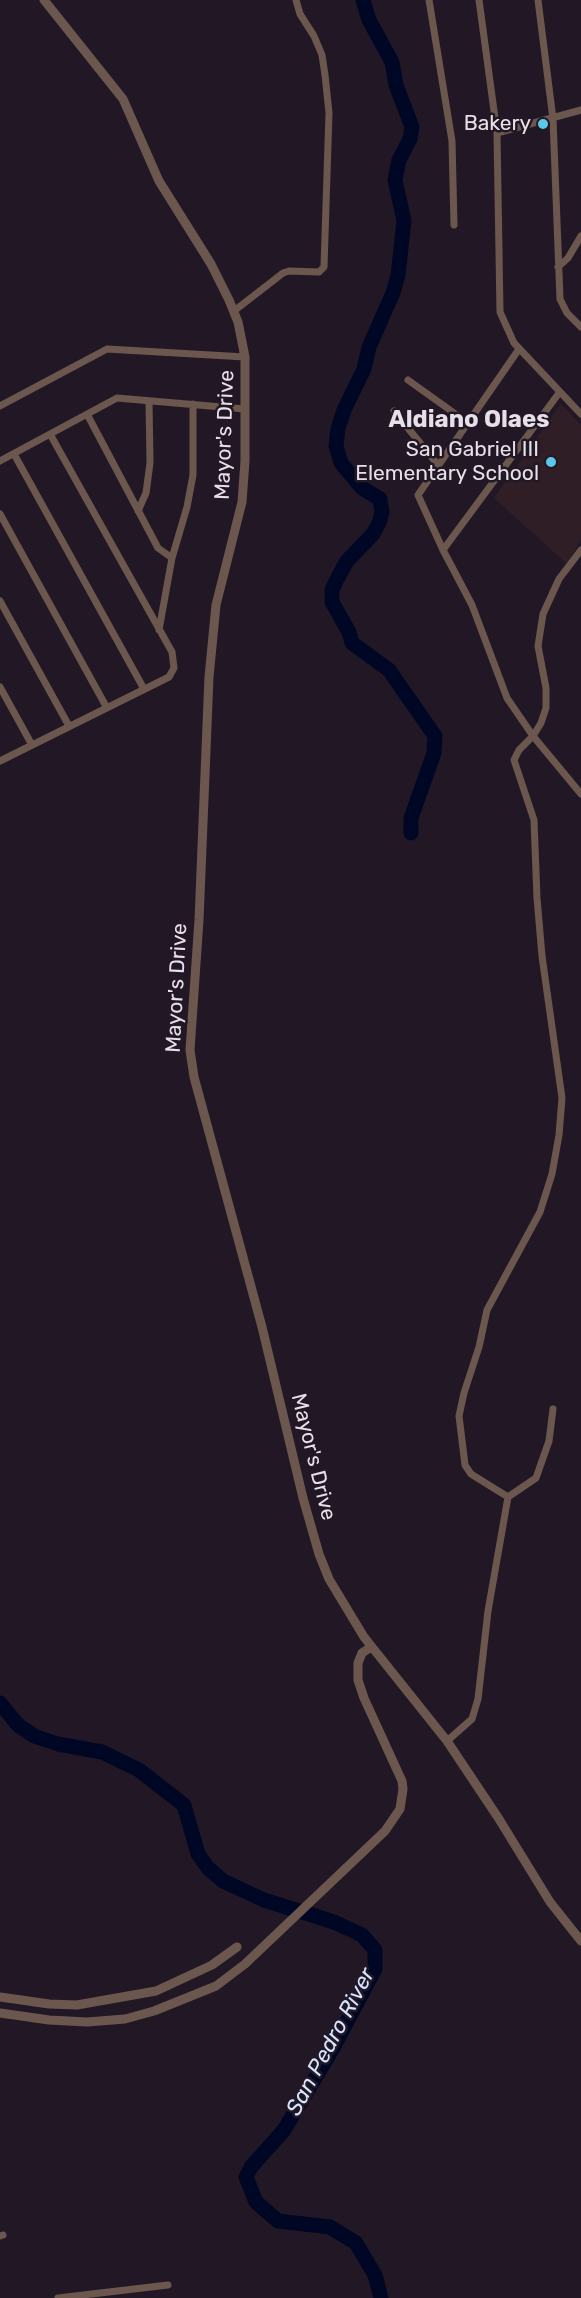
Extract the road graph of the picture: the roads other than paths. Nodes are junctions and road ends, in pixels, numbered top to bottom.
1 (44, 0) edge
2 (296, 0) edge
3 (429, 0) edge
4 (479, 0) edge
5 (538, 0) edge
6 (581, 110) edge
7 (553, 119) junction
8 (497, 133) junction
9 (454, 225) dead end
10 (581, 236) edge
11 (558, 267) junction
12 (234, 311) junction
13 (581, 327) edge
14 (519, 349) junction
15 (245, 357) junction
16 (408, 380) dead end
17 (559, 393) junction
18 (149, 401) junction
19 (193, 404) junction
20 (0, 406) edge
21 (245, 409) junction
22 (393, 411) dead end
23 (87, 414) junction
24 (581, 414) edge
25 (468, 423) junction
26 (50, 434) junction
27 (14, 454) junction
28 (0, 461) edge
29 (438, 465) junction
30 (138, 511) junction
31 (0, 514) edge
32 (443, 550) junction
33 (581, 550) edge
34 (172, 558) junction
35 (0, 601) edge
36 (159, 630) junction
37 (0, 687) edge
38 (144, 689) junction
39 (107, 708) junction
40 (69, 726) junction
41 (534, 736) junction
42 (32, 745) junction
43 (0, 761) edge
44 (580, 791) edge
45 (554, 1409) dead end
46 (508, 1497) junction
47 (371, 1647) junction
48 (447, 1741) junction
49 (581, 1941) edge
50 (237, 1947) dead end
51 (0, 1997) edge
52 (0, 2013) edge
53 (168, 2285) dead end
54 (58, 2298) edge

1 - 12 street, Mayor's Drive
2 - 12 street
3 - 9 street
4 - 8 street
5 - 7 street
6 - 7 street
7 - 8 street
7 - 11 street
8 - 14 street
10 - 11 street
11 - 13 street
12 - 15 street, Mayor's Drive
14 - 17 street
14 - 25 street
15 - 20 street
15 - 21 street, Mayor's Drive
16 - 25 street
17 - 24 street
17 - 32 street
18 - 19 street
18 - 23 street
18 - 30 street
19 - 21 street
19 - 34 street
21 - 47 street, Mayor's Drive
22 - 29 street
23 - 26 street
23 - 30 street
25 - 29 street
26 - 27 street
26 - 36 street
27 - 28 street
27 - 38 street
29 - 32 street
30 - 34 street
31 - 39 street
32 - 41 street
33 - 41 street
34 - 36 street
35 - 40 street
36 - 38 street
37 - 42 street
38 - 39 street
39 - 40 street
40 - 42 street
41 - 44 street
41 - 46 street
42 - 43 street
45 - 46 street
46 - 48 street
47 - 48 street, Mayor's Drive
47 - 52 street
48 - 49 street, Mayor's Drive
50 - 51 street
53 - 54 street

